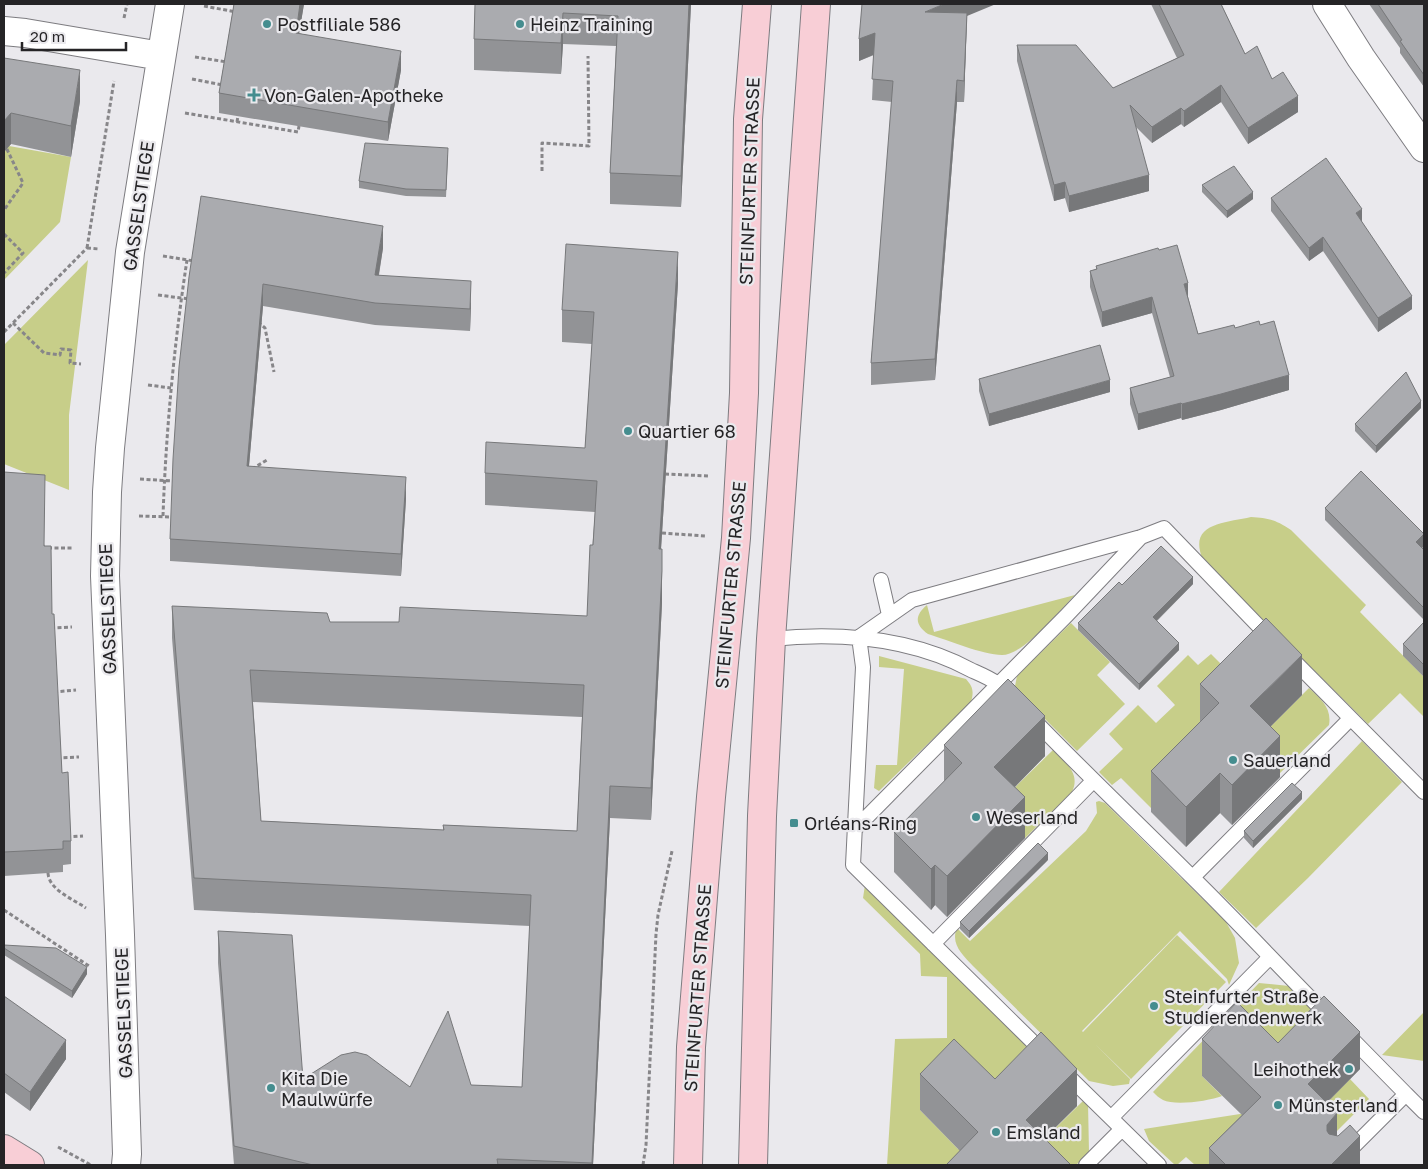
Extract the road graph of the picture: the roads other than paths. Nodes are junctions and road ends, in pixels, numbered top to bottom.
1 (170, 4) edge
2 (757, 4) edge
3 (816, 4) edge
4 (1327, 4) edge
5 (4, 31) edge
6 (161, 56) junction
7 (1424, 148) edge
8 (1141, 538) junction
9 (881, 580) dead end
10 (889, 616) junction
11 (859, 637) junction
12 (771, 639) junction
13 (998, 684) junction
14 (1350, 719) junction
15 (1093, 781) junction
16 (1424, 792) edge
17 (854, 829) junction
18 (1192, 877) junction
19 (933, 944) junction
20 (1269, 958) junction
21 (1406, 1094) junction
22 (1424, 1112) edge
23 (1111, 1118) junction
24 (689, 1124) junction
25 (1122, 1129) junction
26 (4, 1149) edge
27 (30, 1165) edge
28 (126, 1165) edge
29 (673, 1165) edge
30 (688, 1165) edge
31 (752, 1165) edge
32 (1086, 1165) edge
33 (1159, 1165) edge
34 (1335, 1165) edge

1 - 6 street, GASSELSTIEGE
2 - 24 main road, STEINFURTER STRASSE
3 - 12 main road
4 - 7 street
5 - 6 street
6 - 28 street, GASSELSTIEGE
8 - 10 lane
8 - 13 lane
8 - 14 lane
9 - 10 lane
10 - 11 lane
11 - 12 lane
11 - 13 lane
11 - 17 lane
12 - 31 main road
13 - 15 lane
13 - 17 lane
14 - 16 lane
14 - 18 lane
15 - 18 lane
15 - 19 lane
17 - 19 lane
18 - 20 lane
19 - 23 lane
20 - 21 lane
20 - 23 lane
21 - 22 lane
21 - 34 lane
23 - 25 lane
24 - 29 main road
24 - 30 main road, STEINFURTER STRASSE
25 - 32 lane
25 - 33 lane
26 - 27 main road

